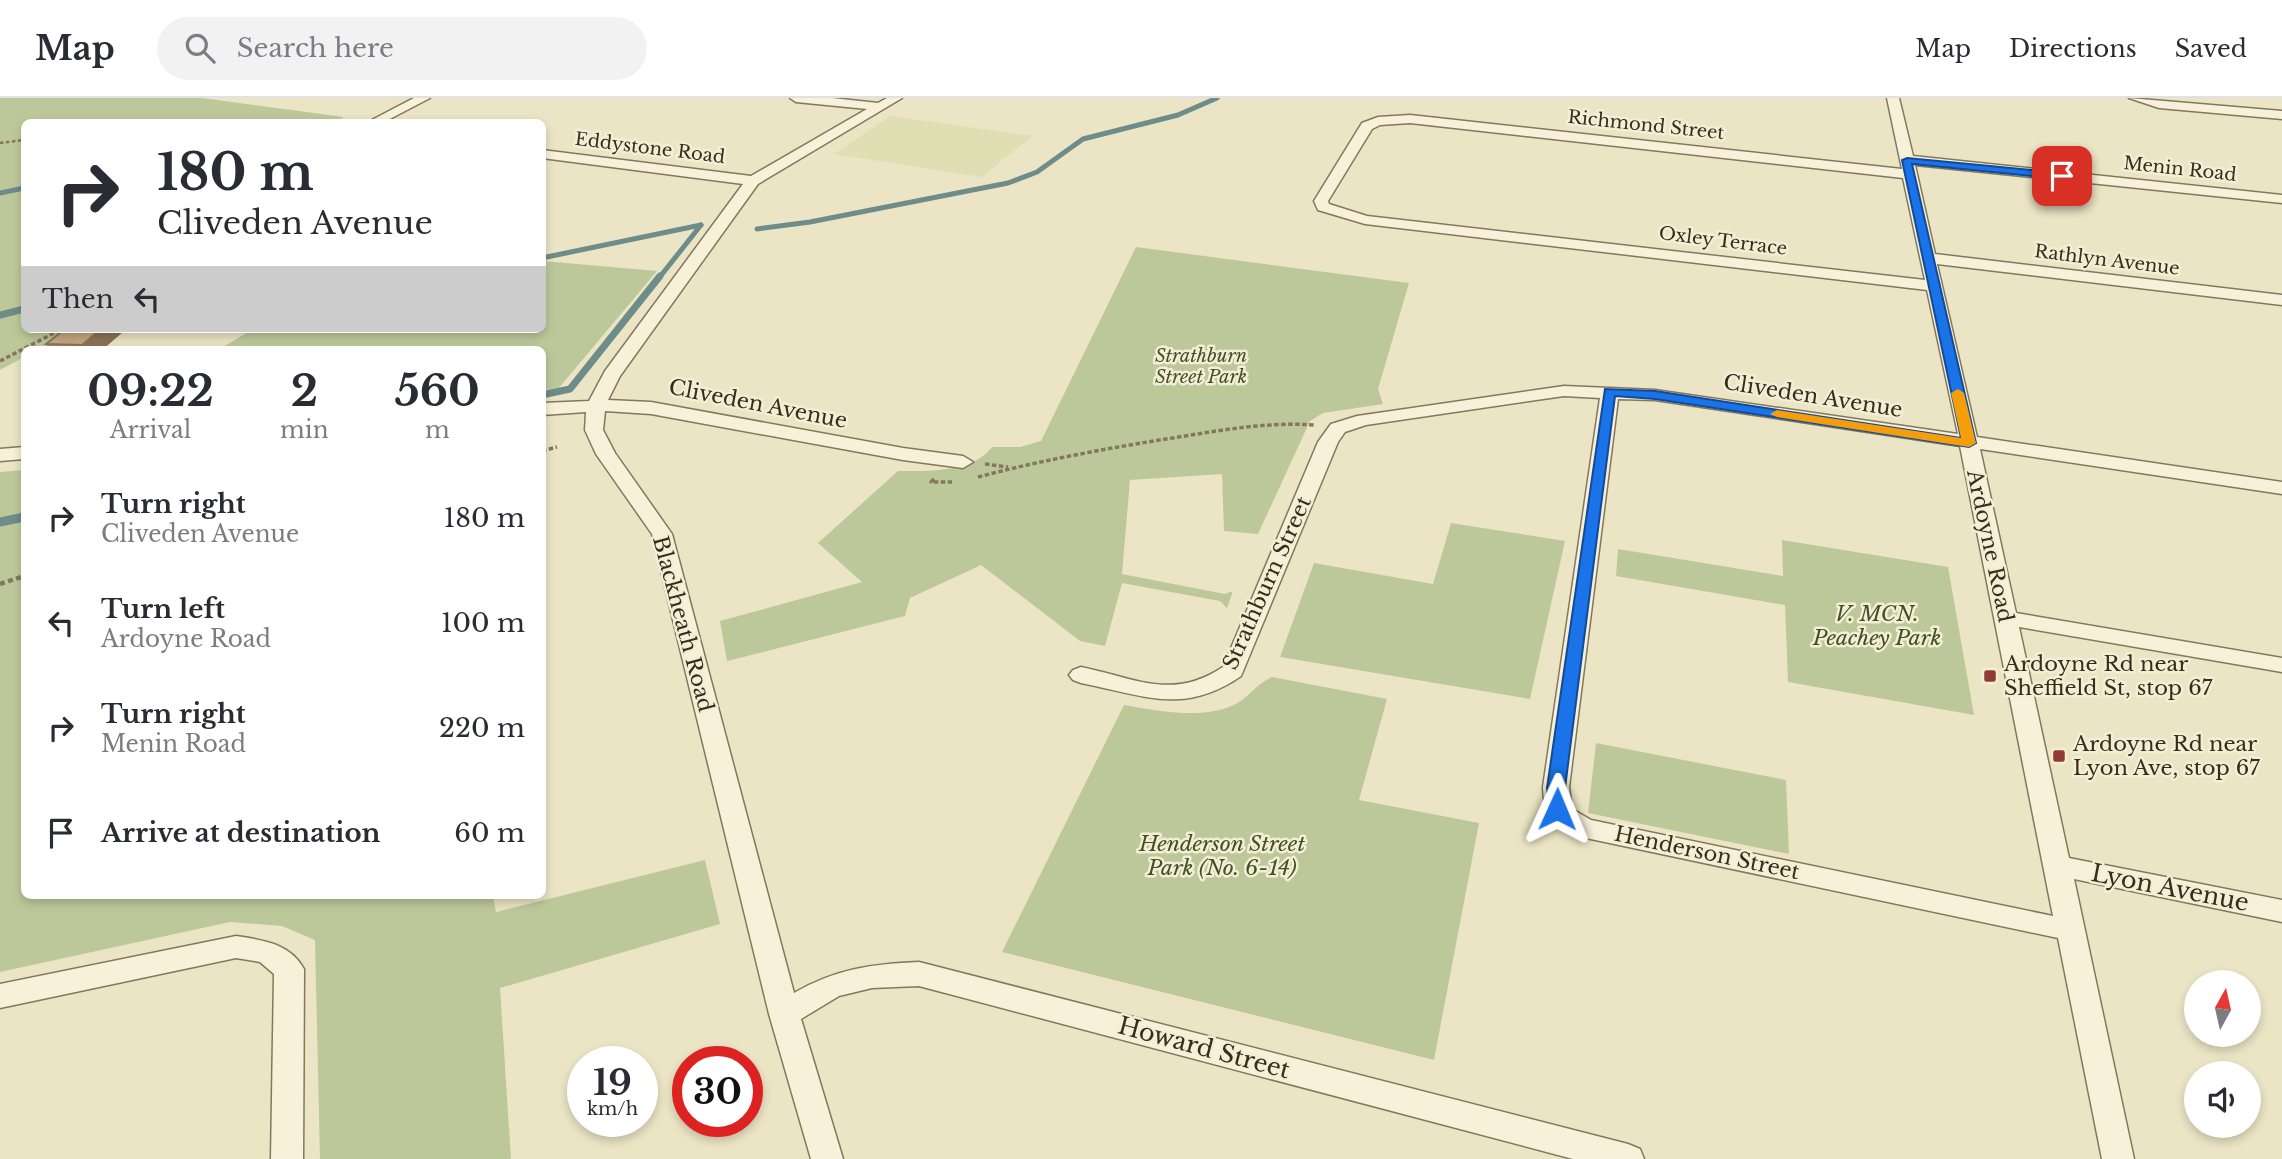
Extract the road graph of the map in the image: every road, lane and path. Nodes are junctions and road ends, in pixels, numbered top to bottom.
1 (424, 98) edge
2 (796, 98) edge
3 (1893, 98) edge
4 (2135, 98) edge
5 (888, 103) edge
6 (2282, 115) edge
7 (381, 119) edge
8 (1378, 121) joint
9 (21, 140) edge
10 (0, 143) edge
11 (546, 155) edge
12 (1908, 167) junction
13 (753, 181) junction
14 (2282, 199) edge
15 (1510, 233) junction
16 (1565, 234) dead end
17 (1928, 258) junction
18 (1934, 286) junction
19 (2282, 300) edge
20 (54, 333) edge
21 (29, 346) edge
22 (21, 350) edge
23 (0, 361) edge
24 (1609, 391) junction
25 (596, 405) junction
26 (546, 410) edge
27 (1338, 428) junction
28 (1969, 443) junction
29 (557, 447) dead end
30 (546, 450) edge
31 (21, 453) edge
32 (0, 455) edge
33 (964, 471) junction
34 (976, 477) dead end
35 (2282, 488) edge
36 (21, 577) edge
37 (0, 584) edge
38 (2005, 618) junction
39 (2282, 665) edge
40 (1081, 675) dead end
41 (2057, 866) junction
42 (2282, 911) edge
43 (2070, 930) junction
44 (0, 996) edge
45 (784, 1014) junction
46 (287, 1159) edge
47 (827, 1159) edge
48 (1628, 1159) edge
49 (2118, 1159) edge

1 - 7 street
2 - 5 street
3 - 12 street, Ardoyne Road
4 - 6 street
5 - 13 street
8 - 12 street, Richmond Street
8 - 15 street, Oxley Terrace
9 - 10 path
11 - 13 street, Eddystone Road
12 - 14 street, Menin Road
12 - 17 street, Ardoyne Road
13 - 25 street
15 - 16 street, Oxley Terrace
15 - 18 street, Oxley Terrace
17 - 18 street, Ardoyne Road
17 - 19 street, Rathlyn Avenue
18 - 28 street, Ardoyne Road
20 - 21 path
22 - 23 path
24 - 27 street, Cliveden Avenue
24 - 28 street, Cliveden Avenue
24 - 43 street, Henderson Street
25 - 26 street, Cliveden Avenue
25 - 33 street, Cliveden Avenue
25 - 45 street, Blackheath Road
27 - 34 path
27 - 40 street, Strathburn Street
28 - 35 street, Cliveden Avenue
28 - 38 street, Ardoyne Road
29 - 30 path
31 - 32 street
33 - 33 path
36 - 37 path
38 - 39 street
38 - 41 street, Ardoyne Road
41 - 42 street, Lyon Avenue
41 - 43 street, Ardoyne Road
43 - 49 street, Ardoyne Road
44 - 46 street
45 - 47 street, Blackheath Road
45 - 48 street, Howard Street

